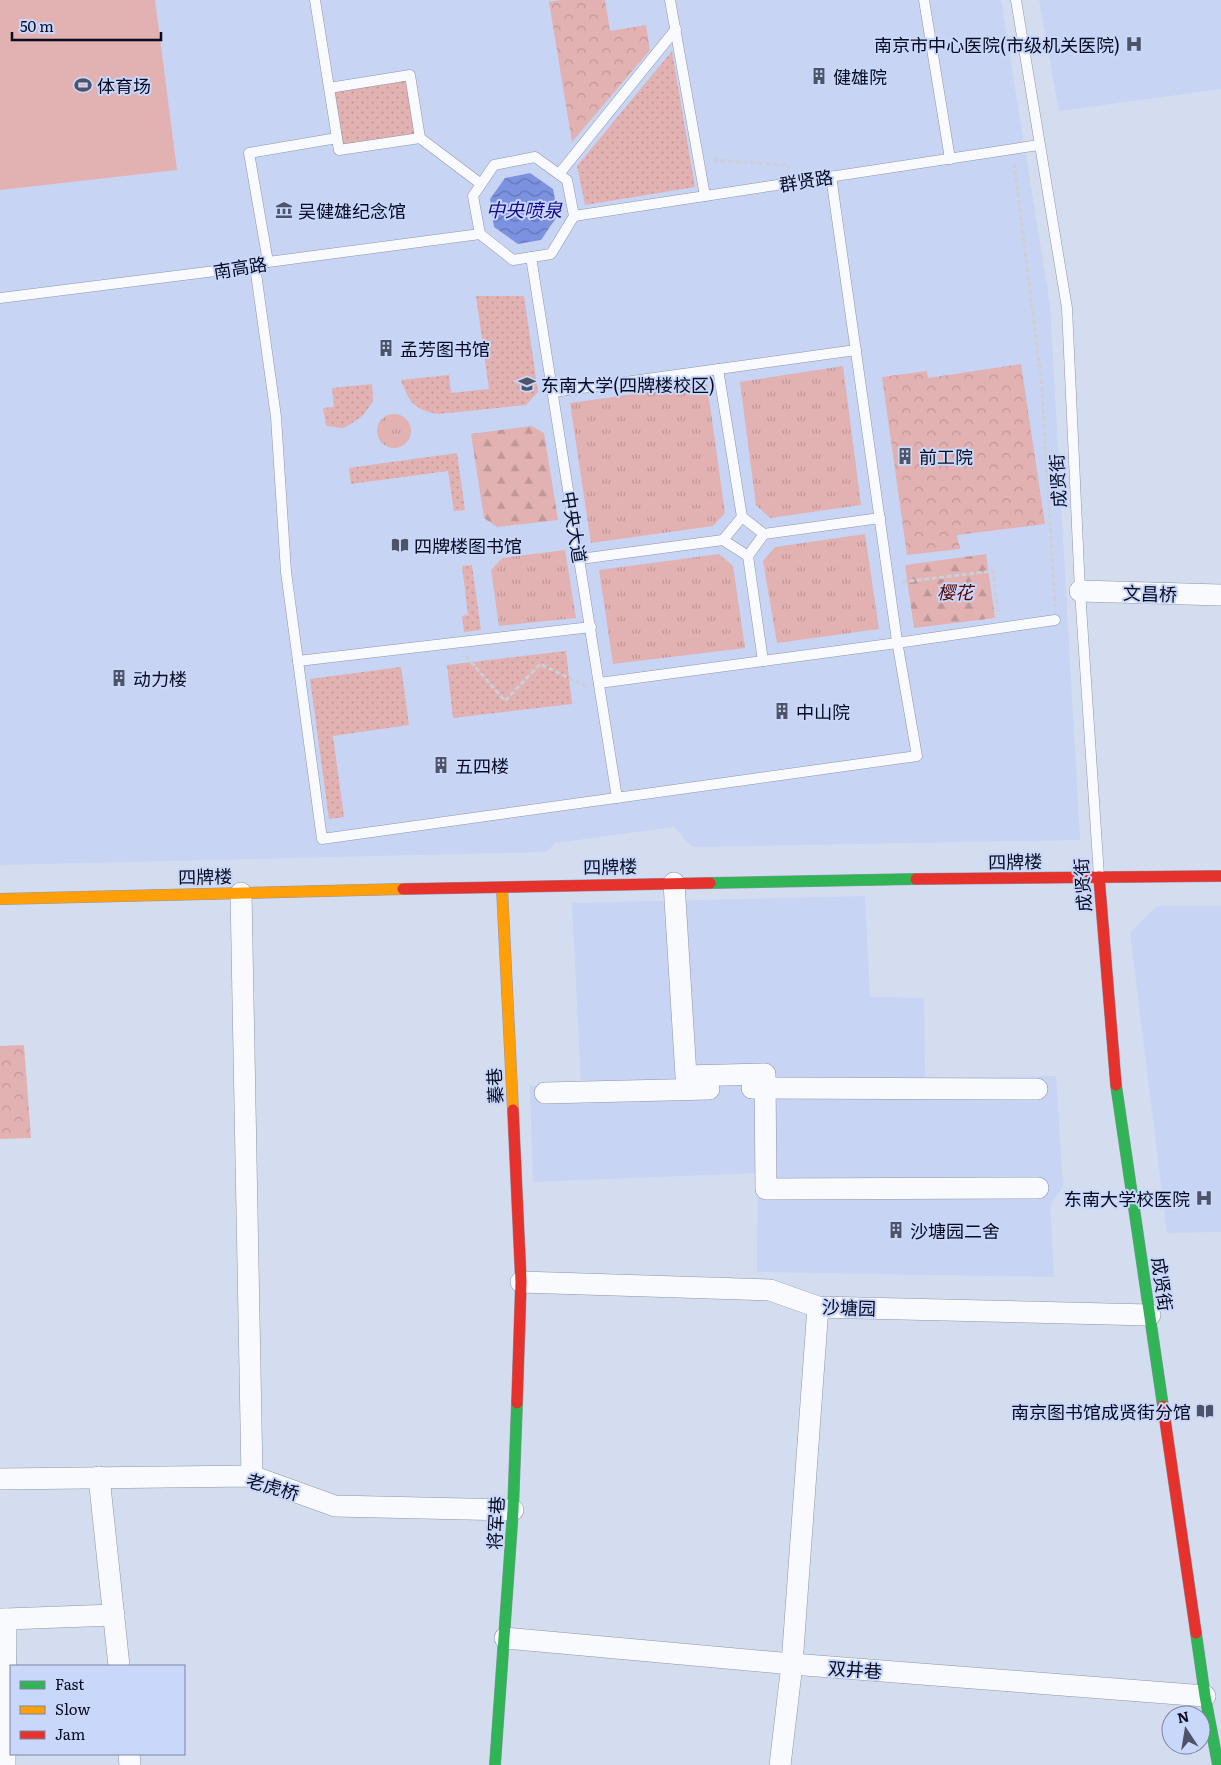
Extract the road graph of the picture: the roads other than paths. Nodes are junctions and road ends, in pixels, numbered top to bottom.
1 (316, 0) edge
2 (670, 0) edge
3 (924, 0) edge
4 (1016, 0) edge
5 (676, 29) junction
6 (329, 88) junction
7 (337, 138) junction
8 (420, 138) junction
9 (1039, 146) junction
10 (950, 159) junction
11 (558, 174) junction
12 (832, 176) junction
13 (481, 184) junction
14 (705, 196) junction
15 (574, 216) junction
16 (480, 234) junction
17 (531, 257) junction
18 (268, 262) junction
19 (255, 266) junction
20 (0, 298) edge
21 (856, 350) junction
22 (718, 369) junction
23 (553, 392) junction
24 (742, 517) junction
25 (880, 518) junction
26 (764, 534) junction
27 (723, 540) junction
28 (748, 556) junction
29 (580, 559) junction
30 (1080, 591) junction
31 (1221, 595) edge
32 (1055, 620) road end
33 (591, 627) junction
34 (897, 643) junction
35 (763, 660) junction
36 (298, 661) junction
37 (600, 688) junction
38 (617, 798) junction
39 (1221, 876) edge
40 (1099, 877) junction
41 (674, 883) junction
42 (502, 888) junction
43 (241, 893) junction
44 (0, 899) edge
45 (765, 1088) junction
46 (1037, 1089) dead end
47 (544, 1093) dead end
48 (1038, 1188) dead end
49 (522, 1282) junction
50 (818, 1307) junction
51 (1150, 1315) junction
52 (252, 1476) junction
53 (99, 1477) junction
54 (0, 1479) edge
55 (514, 1510) junction
56 (114, 1615) junction
57 (3, 1619) edge
58 (506, 1638) junction
59 (792, 1664) junction
60 (120, 1665) edge
61 (1205, 1696) junction
62 (1219, 1763) edge
63 (5, 1765) edge
64 (495, 1765) edge
65 (780, 1765) edge

1 - 6 lane
2 - 5 lane
3 - 10 lane
4 - 9 lane, 成贤街
5 - 11 lane
5 - 14 lane
6 - 7 lane
6 - 8 lane
7 - 8 lane
7 - 18 lane
8 - 13 lane
9 - 10 lane, 群贤路
9 - 30 lane, 成贤街
10 - 12 lane, 群贤路
11 - 13 lane
11 - 15 lane
12 - 14 lane, 群贤路
12 - 21 lane
13 - 16 lane
14 - 15 lane, 群贤路
15 - 17 lane
16 - 17 lane
16 - 18 lane, 南高路
17 - 23 lane, 中央大道
18 - 19 lane, 南高路
19 - 20 lane, 南高路
19 - 36 lane
21 - 22 lane
21 - 25 lane
22 - 23 lane
22 - 24 lane
23 - 29 lane, 中央大道
24 - 26 lane
24 - 27 lane
25 - 26 lane
25 - 34 lane
26 - 28 lane
27 - 28 lane
27 - 29 lane
28 - 35 lane
29 - 33 lane, 中央大道
30 - 31 street, 文昌桥
30 - 40 lane, 成贤街
32 - 34 lane
33 - 36 lane
33 - 37 lane, 中央大道
34 - 35 lane
34 - 38 lane
35 - 37 lane
36 - 38 lane
37 - 38 lane, 中央大道
39 - 40 street, 四牌楼
40 - 41 street, 四牌楼
40 - 51 street, 成贤街
41 - 42 street, 四牌楼
41 - 45 street
42 - 43 street, 四牌楼
42 - 49 street, 蓁巷
43 - 44 street, 四牌楼
43 - 52 street
45 - 46 street
45 - 47 street
45 - 48 street
49 - 50 street, 沙塘园
49 - 55 street, 将军巷
50 - 51 street, 沙塘园
50 - 59 street
51 - 61 street, 成贤街
52 - 53 street, 老虎桥
52 - 55 street, 老虎桥
53 - 54 street, 老虎桥
53 - 56 street
55 - 58 street, 将军巷
56 - 57 street
56 - 60 street
57 - 63 street
58 - 59 street, 双井巷
58 - 64 street, 将军巷
59 - 61 street, 双井巷
59 - 65 street
61 - 62 street, 成贤街

